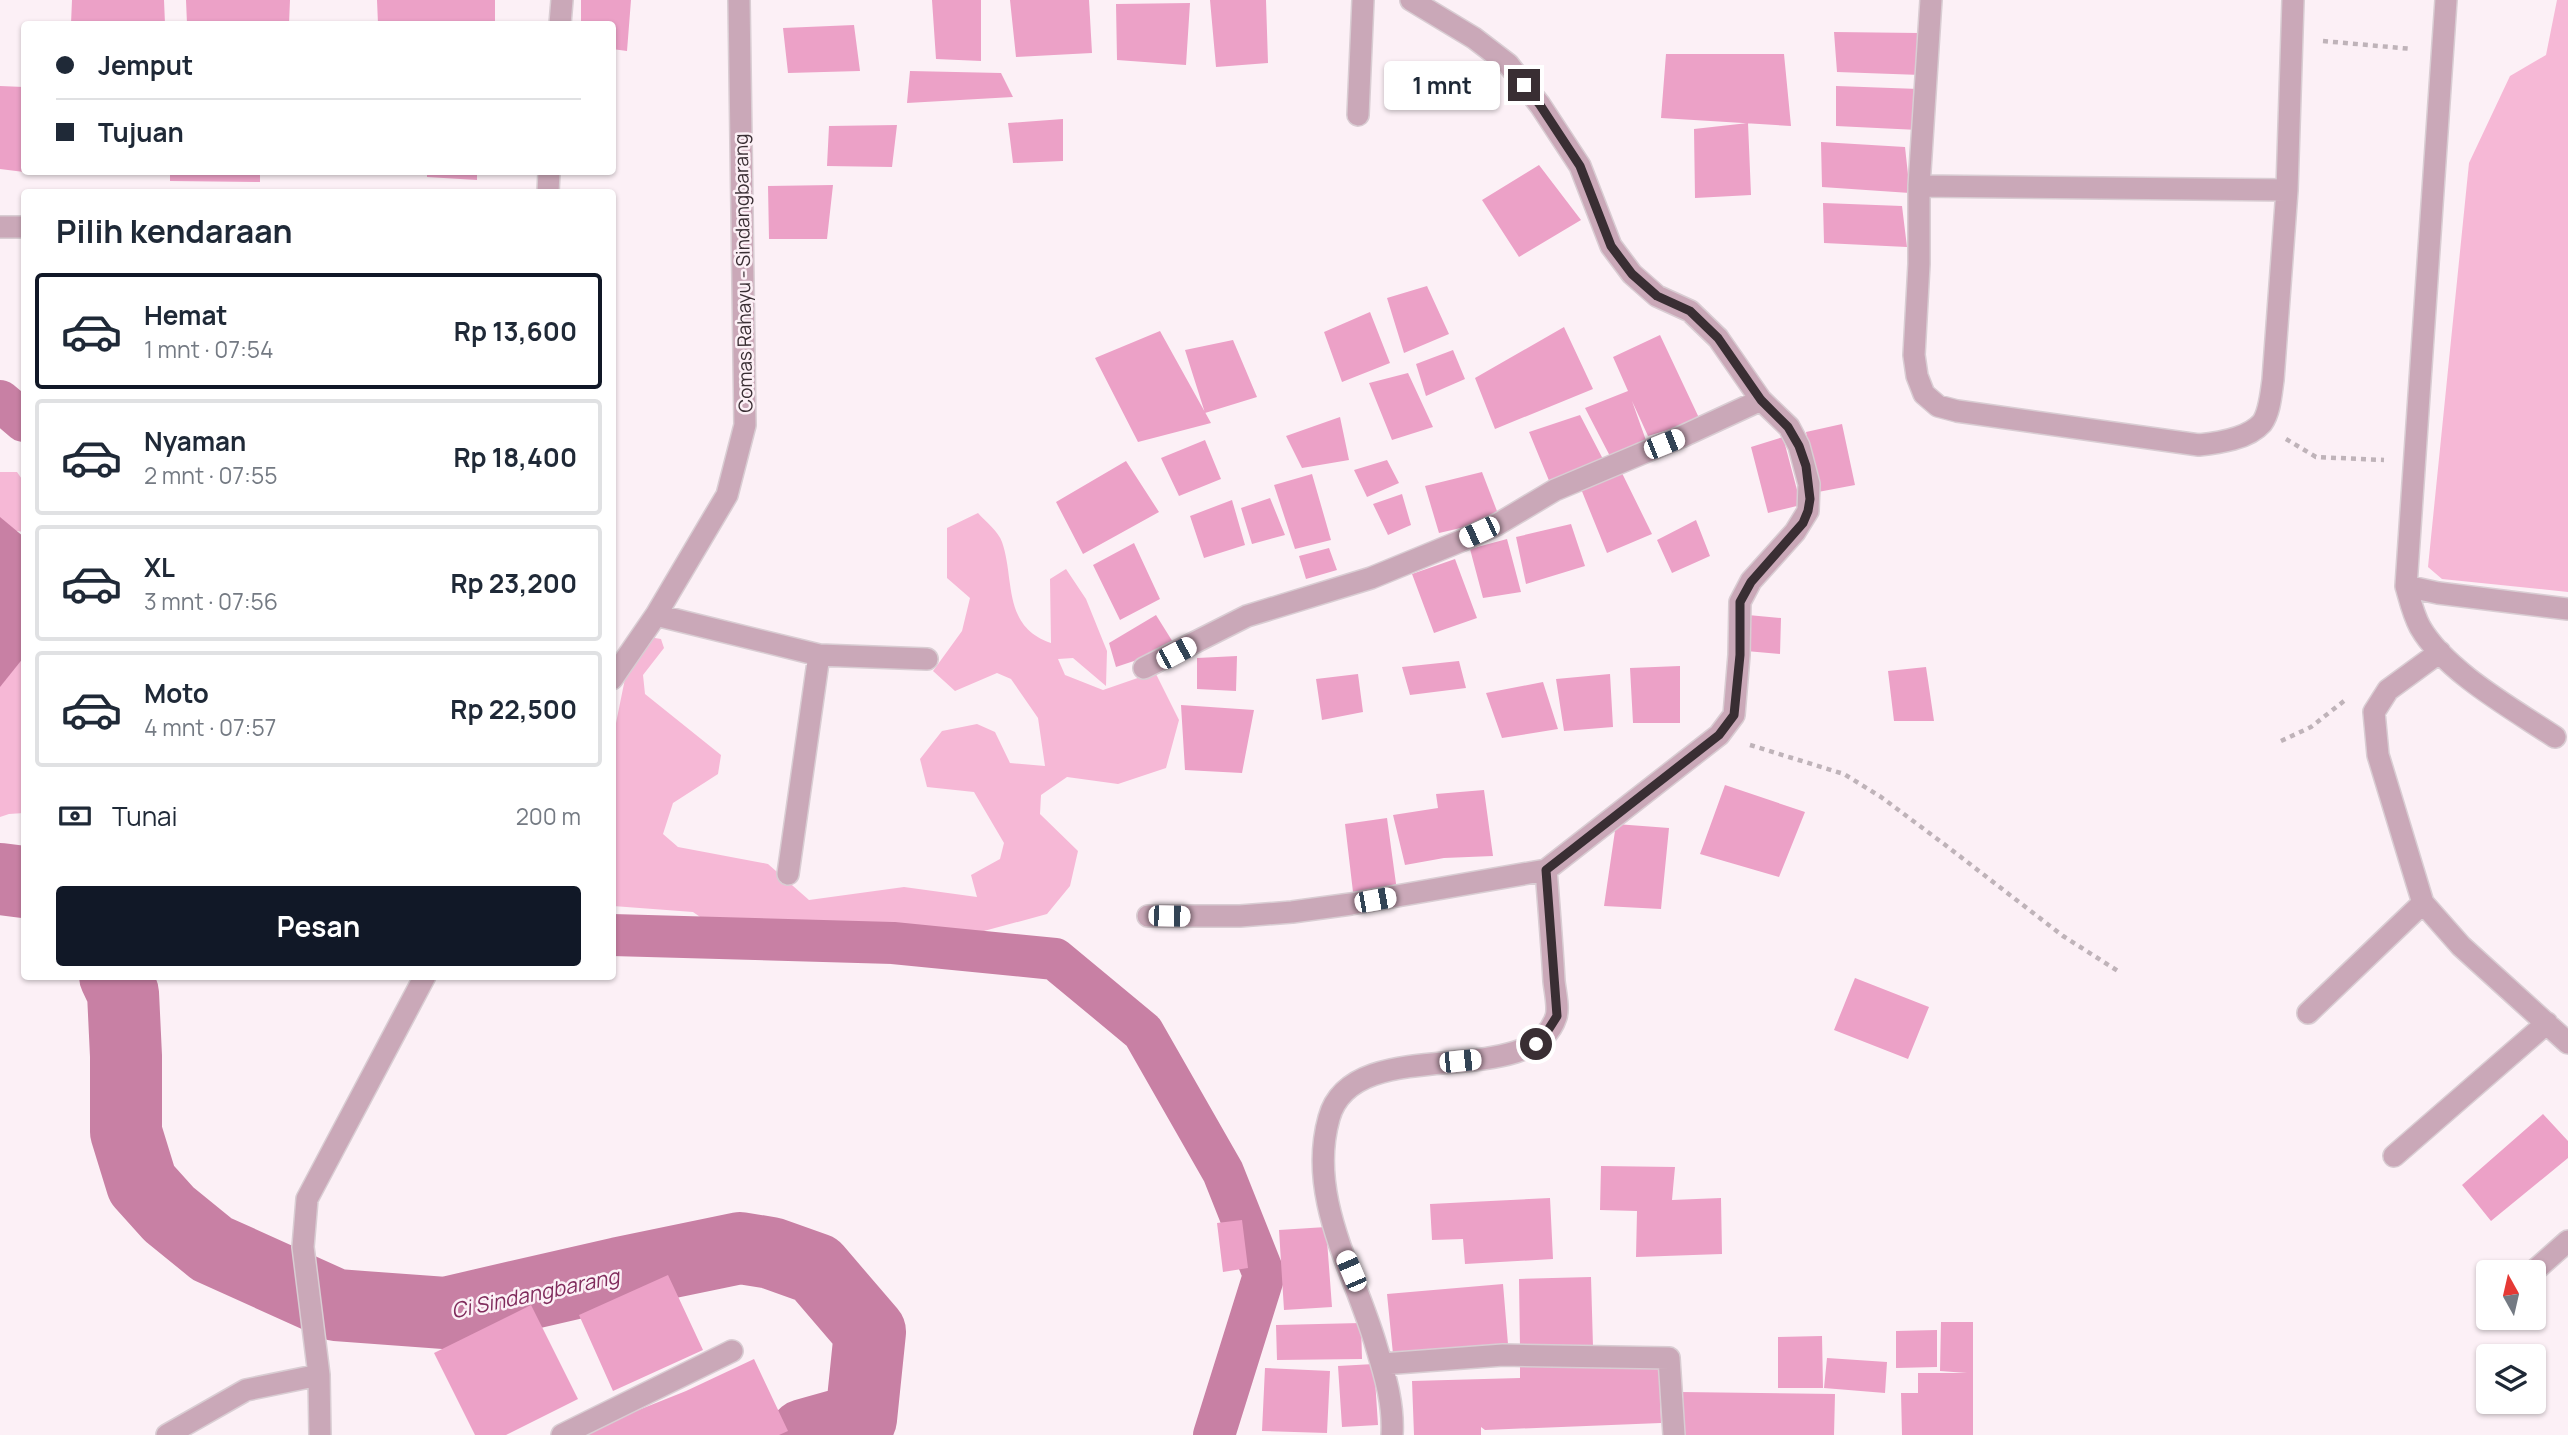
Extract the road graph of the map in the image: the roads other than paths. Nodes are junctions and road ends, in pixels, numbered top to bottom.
1 (562, 0) edge
2 (739, 0) edge
3 (1363, 0) edge
4 (1411, 0) edge
5 (1931, 0) edge
6 (2293, 0) edge
7 (2446, 0) edge
8 (560, 21) edge
9 (1358, 115) dead end
10 (1919, 186) junction
11 (2287, 190) junction
12 (21, 227) edge
13 (0, 228) edge
14 (1761, 400) junction
15 (2406, 586) junction
16 (2568, 609) edge
17 (656, 615) junction
18 (2440, 652) junction
19 (819, 655) junction
20 (927, 659) dead end
21 (1144, 668) dead end
22 (616, 673) edge
23 (2556, 737) dead end
24 (1546, 870) junction
25 (788, 874) dead end
26 (2423, 903) junction
27 (1148, 916) dead end
28 (423, 980) edge
29 (2308, 1013) dead end
30 (2547, 1023) junction
31 (2568, 1043) edge
32 (2394, 1156) dead end
33 (2568, 1241) edge
34 (2546, 1260) edge
35 (732, 1351) dead end
36 (1382, 1364) junction
37 (319, 1375) junction
38 (167, 1435) edge
39 (320, 1435) edge
40 (562, 1435) edge
41 (1391, 1435) edge
42 (1674, 1435) edge

1 - 8 street
2 - 17 street, Comas Rahayu - Sindangbarang
3 - 9 street
4 - 14 street
5 - 10 street
6 - 11 street
7 - 15 street
10 - 11 street
10 - 11 street
12 - 13 street
14 - 21 street
14 - 24 street
15 - 16 street
15 - 18 street
17 - 19 street
17 - 22 street, Comas Rahayu - Sindangbarang
18 - 23 street
18 - 26 street
19 - 20 street
19 - 25 street
24 - 27 street
24 - 36 street
26 - 29 street
26 - 30 street
28 - 37 street
30 - 31 street
30 - 32 street
33 - 34 street
35 - 40 street
36 - 41 street
36 - 42 street
37 - 38 street
37 - 39 street

